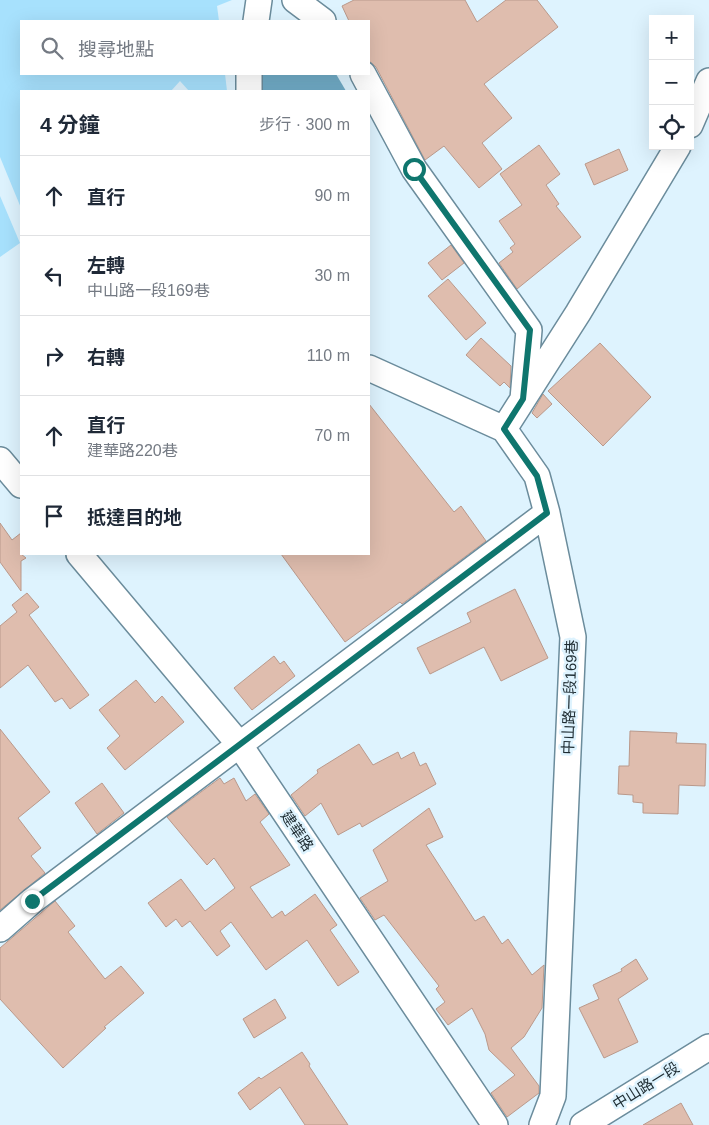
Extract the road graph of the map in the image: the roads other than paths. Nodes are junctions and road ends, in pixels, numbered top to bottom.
1 (258, 0) edge
2 (295, 0) edge
3 (256, 20) edge
4 (322, 20) edge
5 (249, 75) edge
6 (364, 75) edge
7 (709, 81) edge
8 (249, 90) edge
9 (694, 116) edge
10 (676, 150) edge
11 (370, 368) edge
12 (523, 399) junction
13 (504, 429) junction
14 (0, 460) edge
15 (20, 484) edge
16 (547, 513) junction
17 (80, 555) edge
18 (239, 744) junction
19 (0, 928) edge
20 (709, 1047) edge
21 (495, 1125) edge
22 (542, 1125) edge
23 (582, 1125) edge

1 - 3 street
2 - 4 street
5 - 8 street
6 - 12 street
7 - 9 street
10 - 12 street
11 - 13 street
12 - 13 street
13 - 16 street, 中山路一段169巷
14 - 15 street
16 - 18 street
16 - 22 street, 中山路一段169巷
17 - 18 street, 建華路
18 - 19 street
18 - 21 street, 建華路
20 - 23 street, 中山路一段

